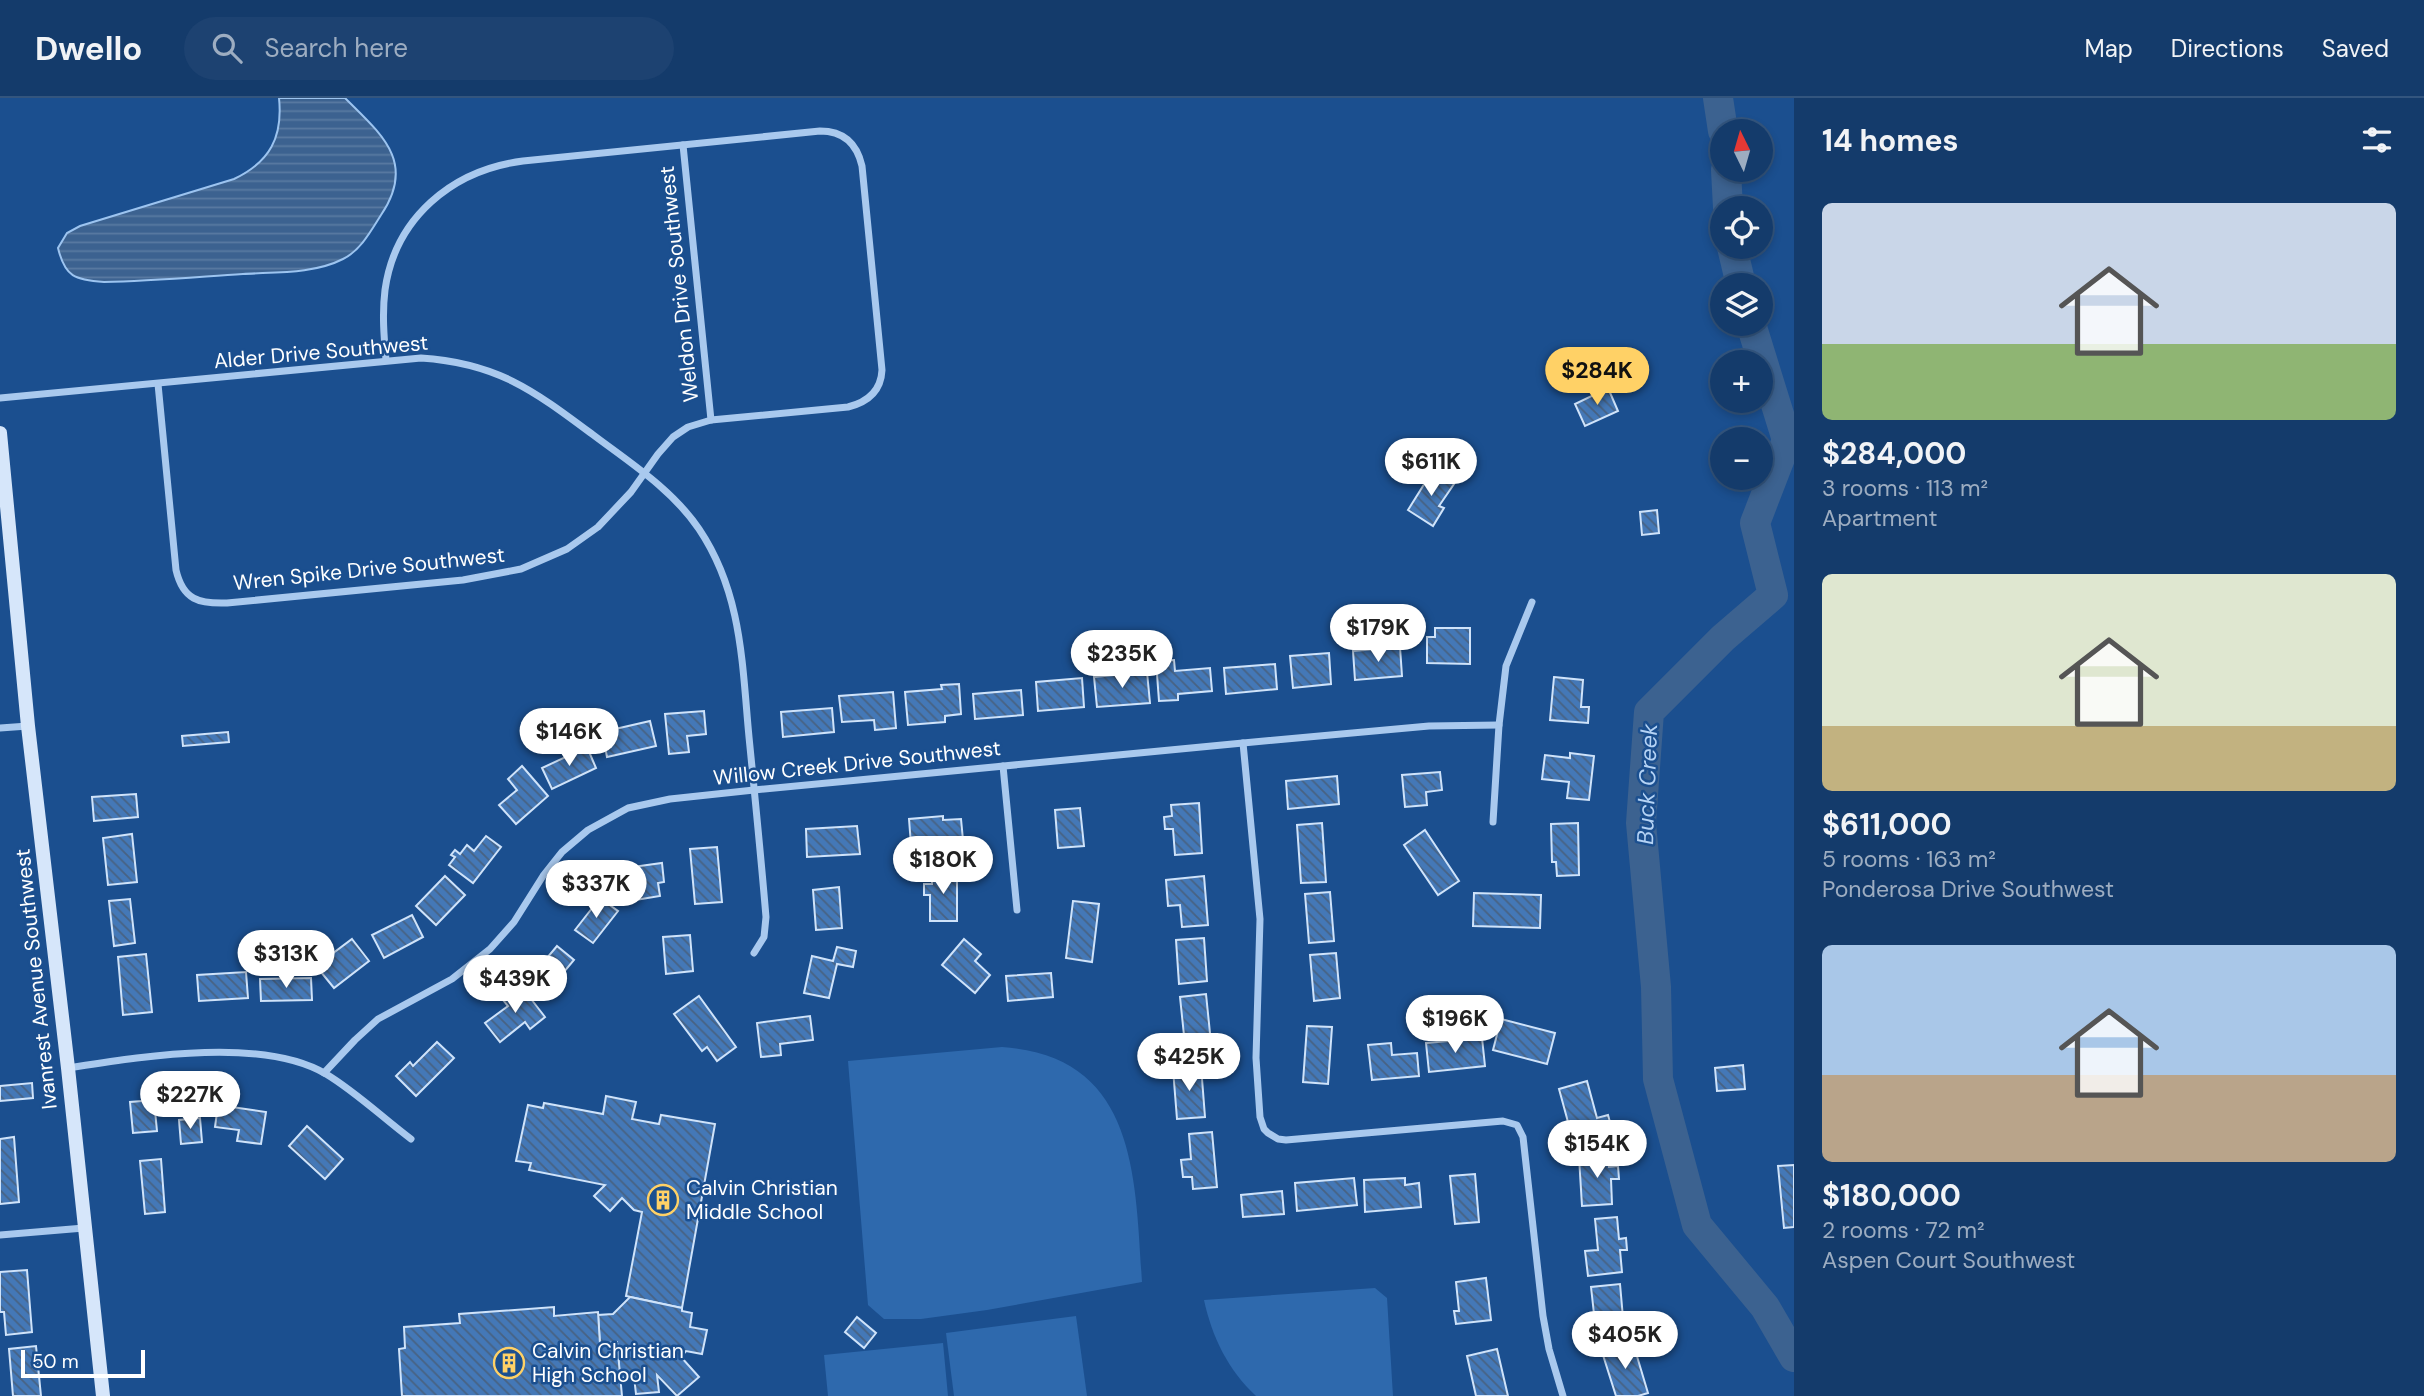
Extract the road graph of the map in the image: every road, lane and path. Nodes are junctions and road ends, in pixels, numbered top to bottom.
1 (683, 145) junction
2 (386, 360) junction
3 (159, 384) junction
4 (0, 398) edge
5 (711, 420) junction
6 (0, 433) edge
7 (644, 473) junction
8 (1532, 602) dead end
9 (1499, 725) junction
10 (28, 726) junction
11 (0, 728) edge
12 (1243, 743) junction
13 (1003, 766) junction
14 (754, 790) junction
15 (1493, 822) dead end
16 (1017, 910) dead end
17 (754, 953) dead end
18 (68, 1068) junction
19 (324, 1073) junction
20 (411, 1139) dead end
21 (83, 1228) junction
22 (0, 1235) edge
23 (103, 1396) edge
24 (1563, 1396) edge

1 - 2 street
1 - 5 street, Weldon Drive Southwest
1 - 5 street, Wren Spike Drive Southwest
2 - 3 street, Alder Drive Southwest
2 - 7 street, Alder Drive Southwest
3 - 4 street, Alder Drive Southwest
3 - 7 street, Wren Spike Drive Southwest
5 - 7 street, Wren Spike Drive Southwest
6 - 10 street, Ivanrest Avenue Southwest
7 - 14 street, Alder Drive Southwest
8 - 9 street
9 - 12 street, Willow Creek Drive Southwest
9 - 15 street
10 - 11 street
10 - 18 street, Ivanrest Avenue Southwest
12 - 13 street, Willow Creek Drive Southwest
12 - 24 street
13 - 14 street, Willow Creek Drive Southwest
13 - 16 street
14 - 17 street, Alder Drive Southwest
14 - 19 street, Willow Creek Drive Southwest
18 - 19 street
18 - 21 street, Ivanrest Avenue Southwest
19 - 20 street
21 - 22 street
21 - 23 street, Ivanrest Avenue Southwest

